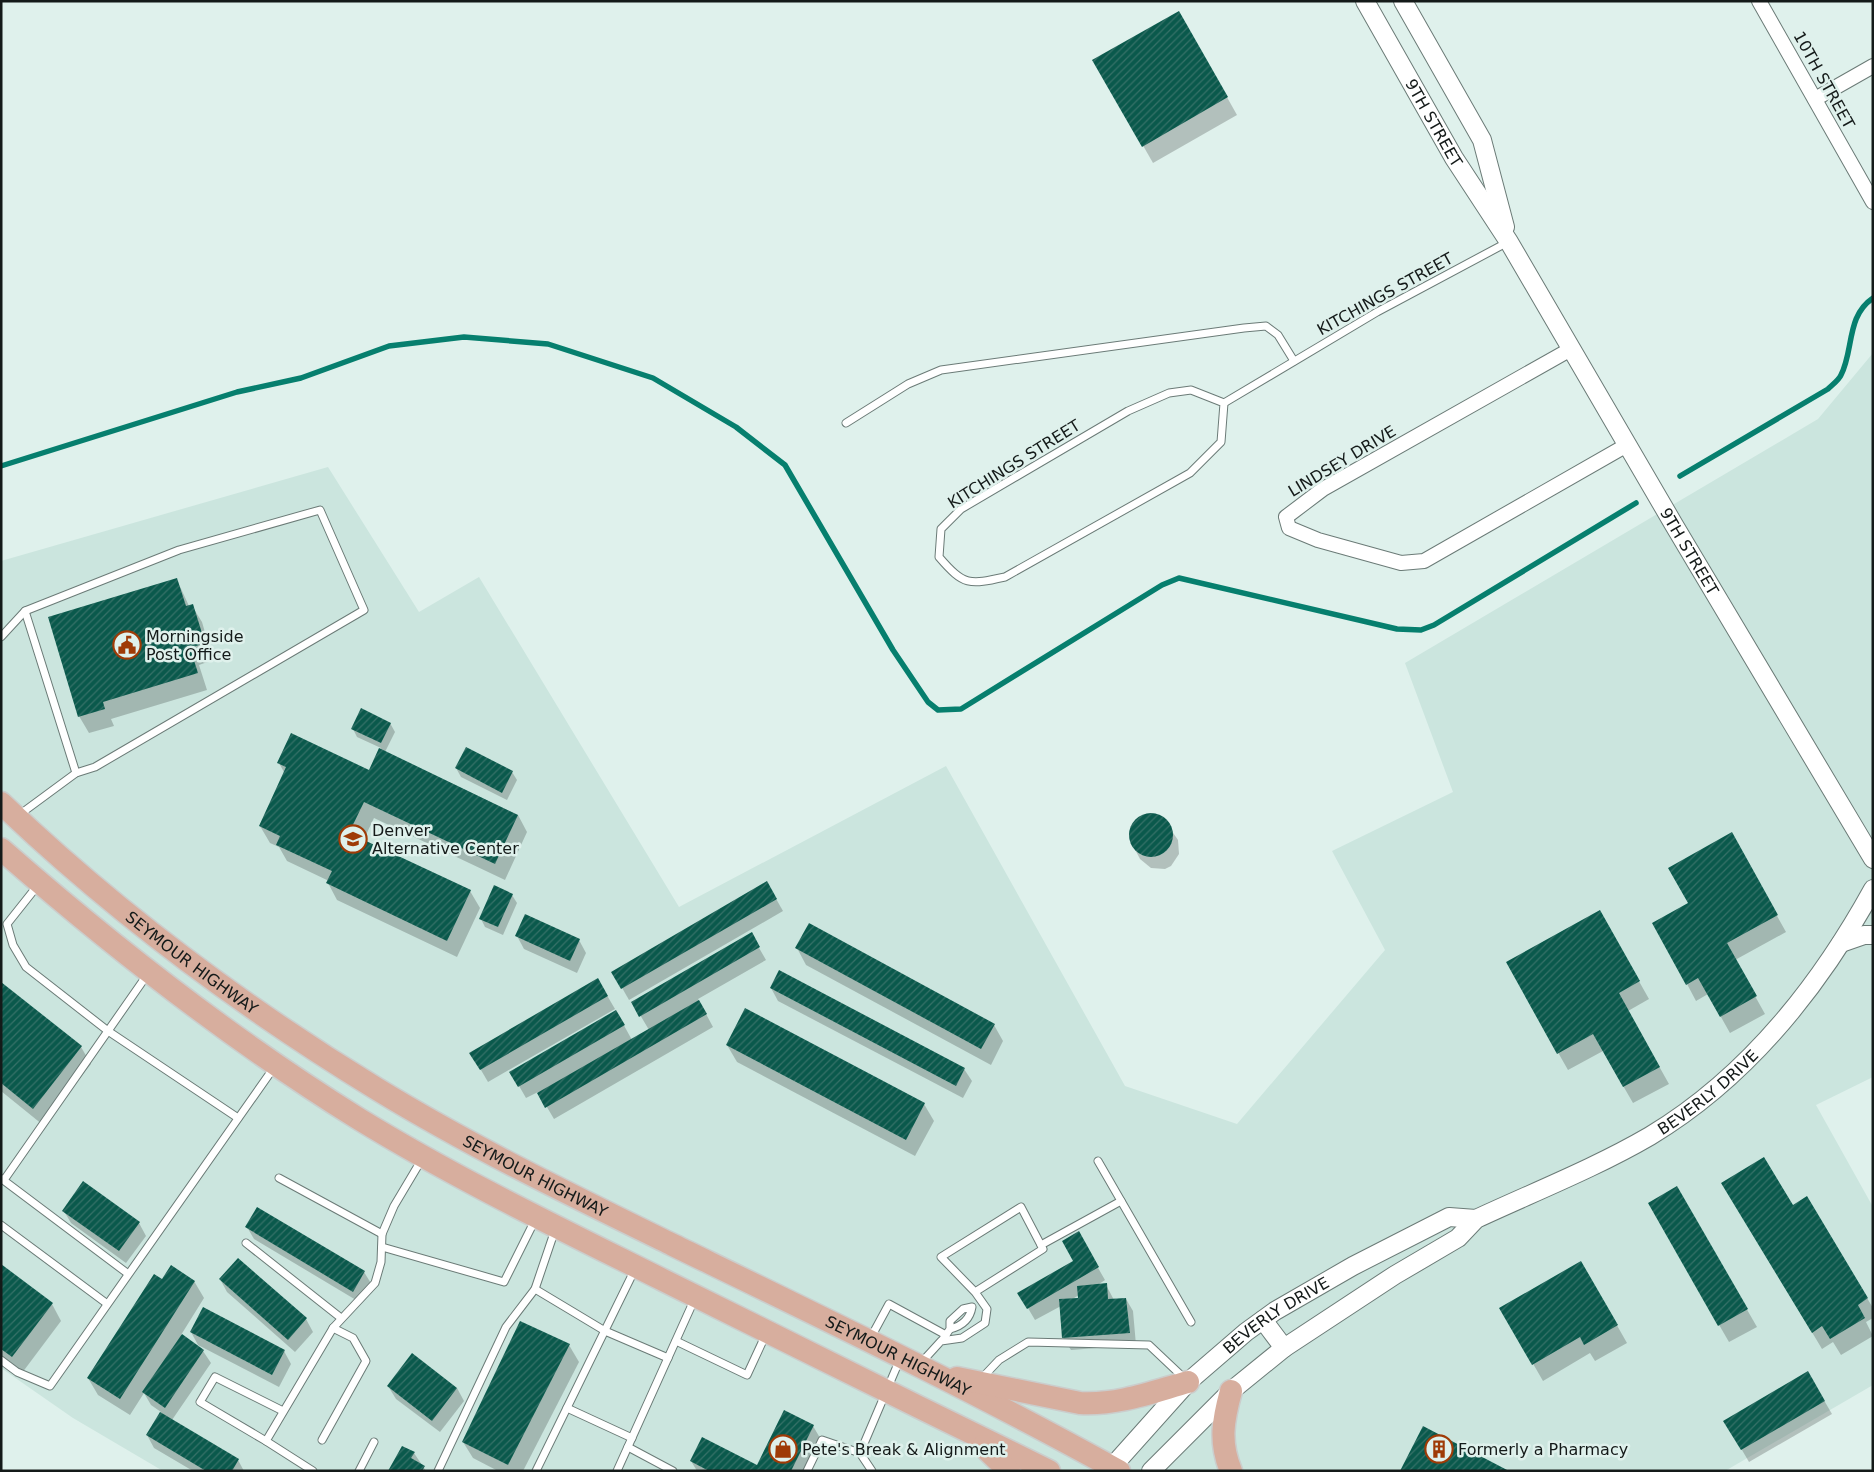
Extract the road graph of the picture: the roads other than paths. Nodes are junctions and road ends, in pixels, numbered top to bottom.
1 (1365, 1) edge
2 (1403, 1) edge
3 (1759, 1) edge
4 (1873, 66) edge
5 (1815, 99) junction
6 (1873, 202) edge
7 (1508, 242) junction
8 (1571, 349) junction
9 (1294, 361) junction
10 (1224, 402) junction
11 (846, 423) dead end
12 (1627, 445) junction
13 (25, 611) junction
14 (1, 637) edge
15 (76, 773) junction
16 (6, 816) edge
17 (1, 849) edge
18 (1873, 858) edge
19 (39, 883) junction
20 (1873, 889) edge
21 (131, 916) junction
22 (1873, 935) edge
23 (1842, 943) junction
24 (113, 945) junction
25 (149, 973) junction
26 (108, 1031) junction
27 (276, 1064) junction
28 (358, 1077) junction
29 (340, 1106) junction
30 (238, 1118) junction
31 (423, 1157) junction
32 (1098, 1161) dead end
33 (279, 1178) dead end
34 (3, 1179) edge
35 (1121, 1201) junction
36 (608, 1213) junction
37 (537, 1216) junction
38 (1476, 1219) junction
39 (1, 1225) edge
40 (557, 1226) junction
41 (382, 1234) junction
42 (246, 1243) dead end
43 (1041, 1245) junction
44 (595, 1246) junction
45 (382, 1247) junction
46 (636, 1266) junction
47 (127, 1273) junction
48 (535, 1288) junction
49 (975, 1292) junction
50 (696, 1296) junction
51 (981, 1300) junction
52 (106, 1303) junction
53 (341, 1318) junction
54 (1263, 1320) junction
55 (1191, 1322) dead end
56 (333, 1328) junction
57 (606, 1331) junction
58 (767, 1332) junction
59 (946, 1335) junction
60 (676, 1341) junction
61 (869, 1341) junction
62 (1284, 1348) junction
63 (668, 1358) junction
64 (1, 1360) edge
65 (917, 1365) junction
66 (978, 1382) junction
67 (1188, 1382) junction
68 (887, 1391) junction
69 (1231, 1391) junction
70 (567, 1408) junction
71 (283, 1411) junction
72 (966, 1430) junction
73 (632, 1438) junction
74 (322, 1440) dead end
75 (266, 1441) junction
76 (374, 1442) dead end
77 (628, 1447) junction
78 (860, 1453) junction
79 (1113, 1469) edge
80 (313, 1471) edge
81 (358, 1471) edge
82 (438, 1471) edge
83 (536, 1471) edge
84 (617, 1471) edge
85 (673, 1471) edge
86 (807, 1471) edge
87 (872, 1471) edge
88 (1009, 1471) edge
89 (1049, 1471) edge
90 (1151, 1471) edge
91 (1231, 1471) edge

1 - 7 street, 9TH STREET
2 - 7 street, 9TH STREET
3 - 5 street, 10TH STREET
4 - 5 street
5 - 6 street, 10TH STREET
7 - 8 street, 9TH STREET
7 - 9 lane, KITCHINGS STREET
8 - 12 street, 9TH STREET
8 - 12 street, LINDSEY DRIVE
9 - 10 lane, KITCHINGS STREET
9 - 11 lane
10 - 10 lane, KITCHINGS STREET
12 - 18 street, 9TH STREET
13 - 14 lane
13 - 15 lane
13 - 15 lane
15 - 16 lane
16 - 21 main road, SEYMOUR HIGHWAY
17 - 19 main road, SEYMOUR HIGHWAY
19 - 24 main road, SEYMOUR HIGHWAY
19 - 26 lane
20 - 23 street, BEVERLY DRIVE
21 - 24 main road
21 - 28 main road, SEYMOUR HIGHWAY
22 - 23 street
23 - 38 street, BEVERLY DRIVE
24 - 25 main road, SEYMOUR HIGHWAY
25 - 26 lane
25 - 27 main road, SEYMOUR HIGHWAY
26 - 30 lane
26 - 34 lane
27 - 29 main road, SEYMOUR HIGHWAY
27 - 30 lane
28 - 29 main road
28 - 36 main road, SEYMOUR HIGHWAY
29 - 31 main road, SEYMOUR HIGHWAY
30 - 47 lane
31 - 37 main road, SEYMOUR HIGHWAY
31 - 41 lane
32 - 35 lane
33 - 41 lane
34 - 47 lane
35 - 43 lane
35 - 55 lane
36 - 44 main road
36 - 61 main road, SEYMOUR HIGHWAY
37 - 40 main road, SEYMOUR HIGHWAY
37 - 45 lane
38 - 54 street, BEVERLY DRIVE
38 - 62 street, BEVERLY DRIVE
39 - 52 lane
40 - 44 main road, SEYMOUR HIGHWAY
40 - 48 lane
41 - 45 lane
42 - 53 lane
43 - 49 lane
43 - 49 lane
44 - 46 main road, SEYMOUR HIGHWAY
45 - 53 lane
46 - 50 main road, SEYMOUR HIGHWAY
46 - 57 lane
47 - 52 lane
48 - 57 lane
48 - 82 lane
49 - 51 lane
50 - 58 main road, SEYMOUR HIGHWAY
50 - 60 lane
51 - 59 lane
51 - 59 lane
52 - 64 lane
53 - 56 lane
54 - 62 street
54 - 67 street, BEVERLY DRIVE
56 - 71 lane
56 - 74 lane
57 - 63 lane
57 - 70 lane
58 - 60 lane
58 - 68 main road, SEYMOUR HIGHWAY
59 - 61 lane
59 - 65 lane
60 - 63 lane
61 - 65 main road, SEYMOUR HIGHWAY
62 - 69 street, BEVERLY DRIVE
63 - 73 lane
65 - 66 main road
65 - 68 lane
65 - 79 main road, SEYMOUR HIGHWAY
66 - 67 main road
66 - 67 lane
67 - 79 street, BEVERLY DRIVE
68 - 72 main road, SEYMOUR HIGHWAY
68 - 78 lane
69 - 90 street, BEVERLY DRIVE
69 - 91 main road
70 - 73 lane
70 - 83 lane
71 - 75 lane
71 - 75 lane
72 - 88 main road
72 - 89 main road, SEYMOUR HIGHWAY
73 - 77 lane
75 - 80 lane
76 - 81 lane
77 - 84 lane
77 - 85 lane
78 - 86 lane
78 - 87 lane

